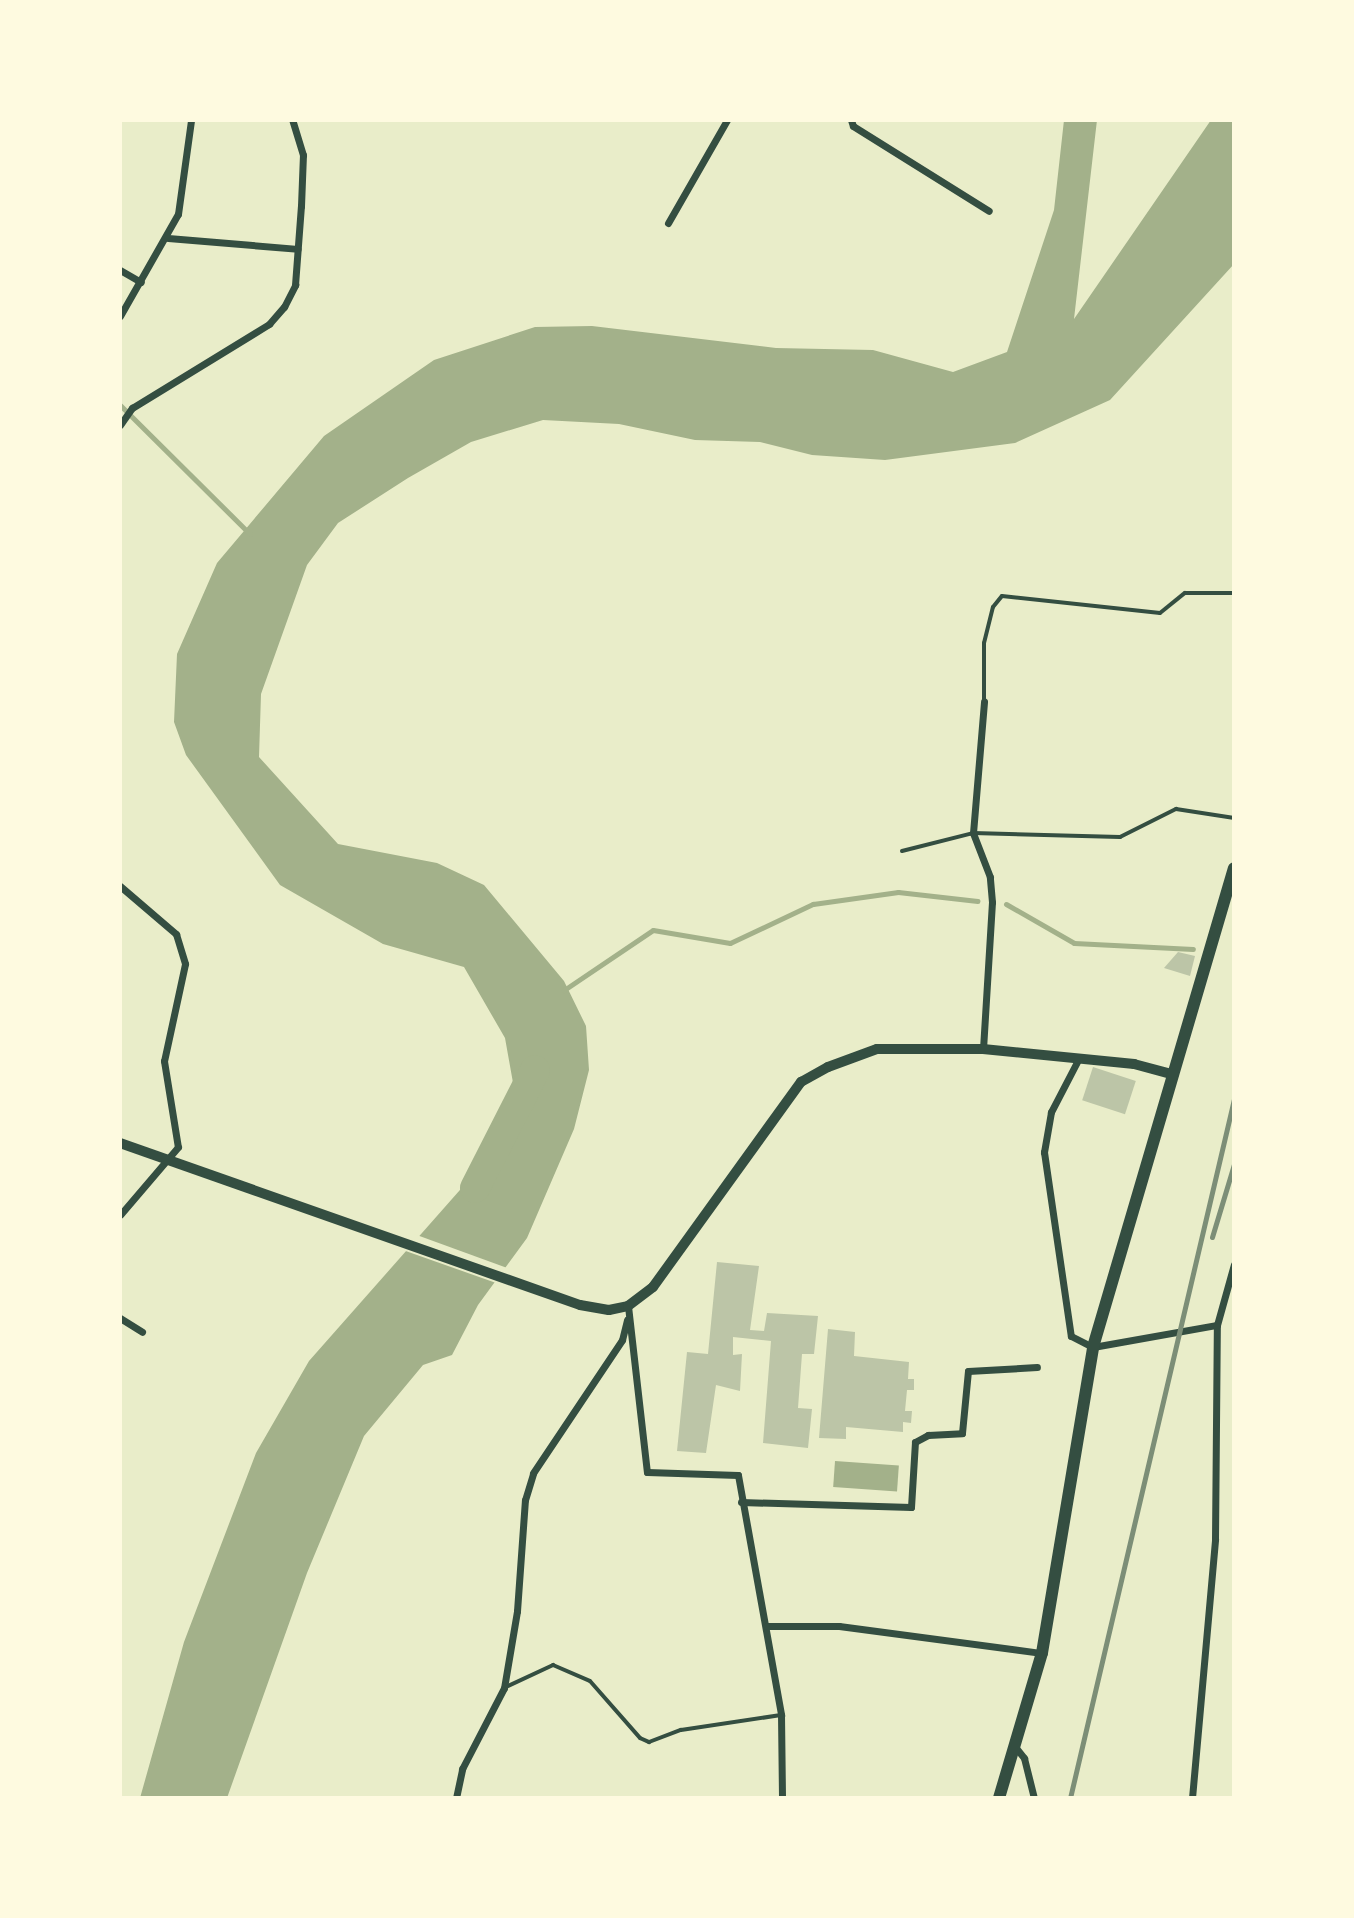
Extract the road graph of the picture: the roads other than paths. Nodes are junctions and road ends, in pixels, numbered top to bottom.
1 (191, 120) edge
2 (292, 120) edge
3 (727, 120) edge
4 (851, 120) edge
5 (989, 211) dead end
6 (668, 223) dead end
7 (168, 238) junction
8 (298, 249) junction
9 (120, 270) edge
10 (141, 282) junction
11 (120, 316) edge
12 (120, 425) edge
13 (1234, 593) edge
14 (984, 701) joint
15 (1234, 818) edge
16 (973, 833) junction
17 (902, 851) dead end
18 (1234, 868) edge
19 (120, 886) edge
20 (983, 1049) junction
21 (1079, 1058) junction
22 (1172, 1074) junction
23 (120, 1143) edge
24 (120, 1215) edge
25 (1234, 1264) edge
26 (628, 1306) junction
27 (120, 1318) edge
28 (1217, 1325) junction
29 (142, 1332) dead end
30 (1093, 1347) junction
31 (1037, 1367) dead end
32 (741, 1502) junction
33 (767, 1626) junction
34 (1042, 1653) junction
35 (504, 1688) junction
36 (781, 1715) junction
37 (1016, 1748) junction
38 (456, 1798) edge
39 (782, 1798) edge
40 (999, 1798) edge
41 (1034, 1798) edge
42 (1192, 1798) edge

1 - 7 street
2 - 8 street
3 - 6 street
4 - 5 street
7 - 8 street
7 - 10 street
8 - 12 street
9 - 10 street
10 - 11 street
13 - 14 lane
14 - 16 street
15 - 16 lane
16 - 17 lane
16 - 20 street
18 - 22 highway
19 - 24 street
20 - 21 main road
20 - 26 main road
21 - 22 main road
21 - 30 street
22 - 30 highway
23 - 26 main road
25 - 28 street
26 - 32 street
26 - 35 street
27 - 29 street
28 - 30 street
28 - 42 street
30 - 34 highway
31 - 32 street
32 - 33 street
33 - 34 street
33 - 36 street
34 - 37 highway
35 - 36 lane
35 - 38 street
36 - 39 street
37 - 40 highway
37 - 41 street

